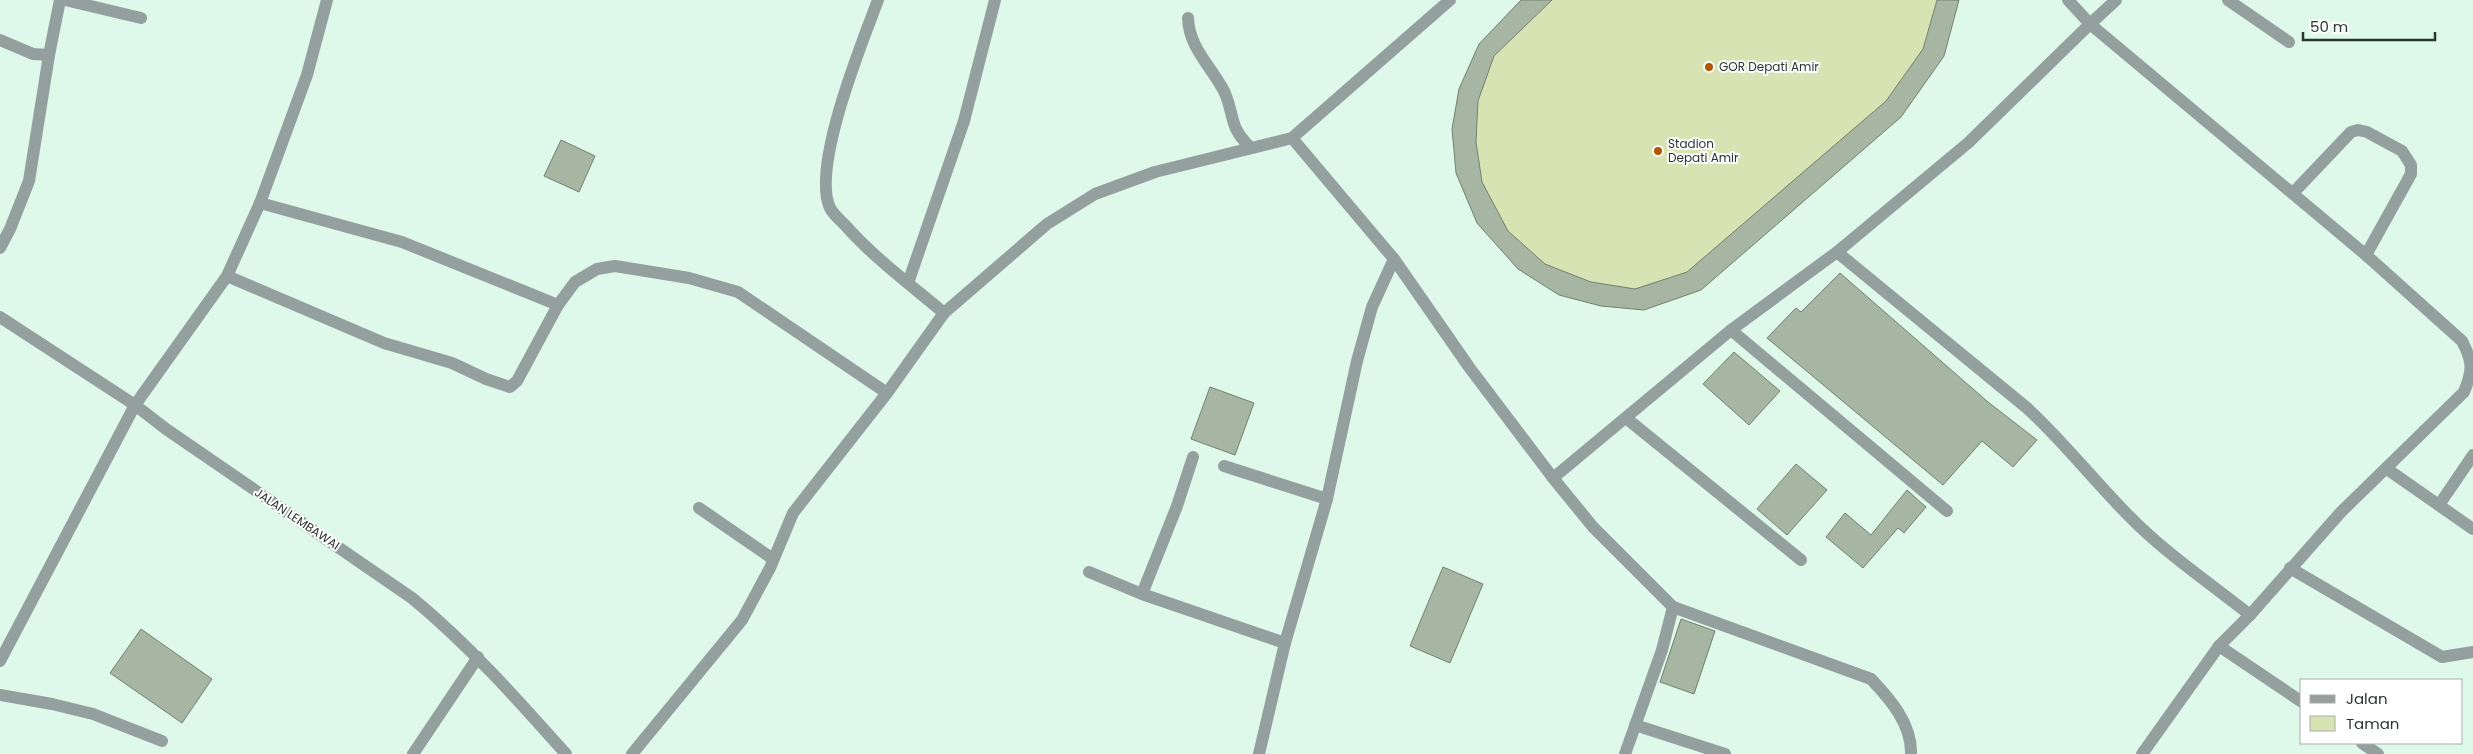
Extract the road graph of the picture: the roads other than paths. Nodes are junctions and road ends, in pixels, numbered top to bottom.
1 (60, 0) edge
2 (65, 0) edge
3 (327, 0) edge
4 (878, 0) edge
5 (995, 0) edge
6 (1450, 0) edge
7 (2068, 0) edge
8 (2116, 0) edge
9 (2228, 0) edge
10 (140, 18) dead end
11 (1188, 18) dead end
12 (2090, 24) junction
13 (0, 40) edge
14 (2289, 42) dead end
15 (49, 55) junction
16 (1292, 138) junction
17 (1250, 147) junction
18 (2293, 193) junction
19 (260, 203) junction
20 (0, 248) edge
21 (1837, 252) junction
22 (2366, 255) junction
23 (1394, 259) junction
24 (227, 276) junction
25 (908, 283) junction
26 (558, 305) junction
27 (944, 313) junction
28 (0, 317) edge
29 (1731, 330) junction
30 (887, 393) junction
31 (135, 405) junction
32 (1626, 418) junction
33 (2473, 455) edge
34 (1193, 457) dead end
35 (1224, 466) dead end
36 (2387, 469) junction
37 (1553, 478) junction
38 (1327, 499) junction
39 (2439, 505) junction
40 (699, 508) dead end
41 (1947, 511) dead end
42 (2473, 529) edge
43 (773, 560) junction
44 (1801, 560) dead end
45 (2290, 568) junction
46 (1090, 572) dead end
47 (1142, 594) junction
48 (1673, 607) junction
49 (2250, 615) junction
50 (1285, 643) junction
51 (2219, 646) junction
52 (2473, 652) edge
53 (478, 657) junction
54 (0, 661) edge
55 (0, 695) edge
56 (2300, 701) edge
57 (1635, 725) junction
58 (162, 741) dead end
59 (2364, 748) edge
60 (413, 754) edge
61 (566, 754) edge
62 (632, 754) edge
63 (1259, 754) edge
64 (1625, 754) edge
65 (1725, 754) edge
66 (1911, 754) edge
67 (2142, 754) edge
68 (2378, 754) edge

1 - 15 street
2 - 10 street
3 - 19 street
4 - 25 street
5 - 25 street
6 - 16 street
7 - 12 street
8 - 12 street
9 - 14 street
11 - 17 street
12 - 18 street
12 - 21 street
13 - 15 street
15 - 20 street
16 - 17 street
16 - 23 street
17 - 27 street
18 - 22 street
18 - 22 street
19 - 24 street
19 - 26 street
21 - 29 street
21 - 49 street
22 - 36 street
23 - 37 street
23 - 38 street
24 - 26 street
24 - 31 street
25 - 27 street
26 - 30 street
27 - 30 street
28 - 31 street, JALAN LEMBAWAI
29 - 32 street
29 - 41 street
30 - 43 street
31 - 53 street, JALAN LEMBAWAI
31 - 54 street
32 - 37 street
32 - 44 street
33 - 39 street
34 - 47 street
35 - 38 street
36 - 39 street
36 - 45 street
37 - 48 street
38 - 50 street
39 - 42 street
40 - 43 street
43 - 62 street
45 - 49 street
45 - 52 street
46 - 47 street
47 - 50 street
48 - 57 street
48 - 66 street
49 - 51 street
50 - 63 street
51 - 56 street
51 - 67 street
53 - 60 street
53 - 61 street, JALAN LEMBAWAI
55 - 58 street
57 - 64 street
57 - 65 street
59 - 68 street

